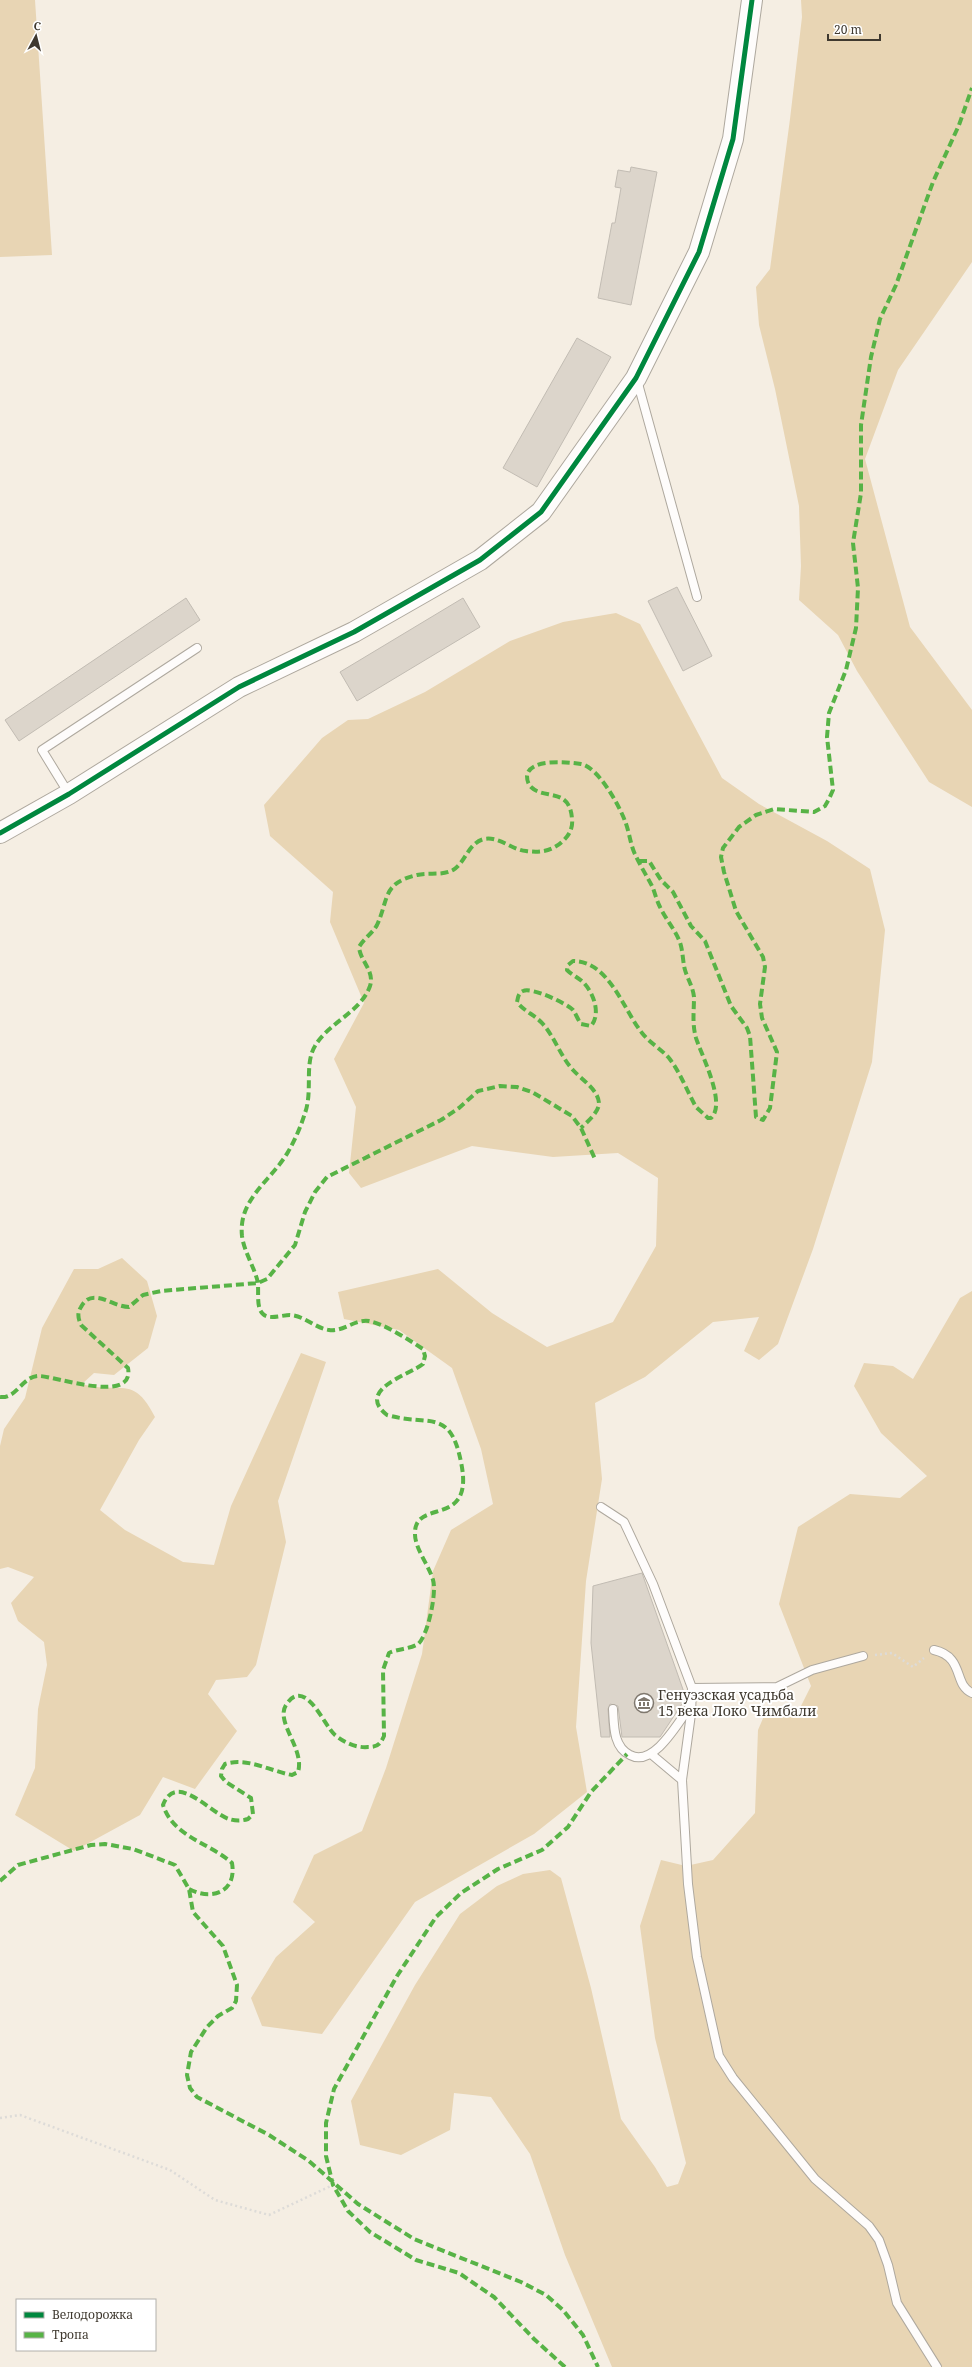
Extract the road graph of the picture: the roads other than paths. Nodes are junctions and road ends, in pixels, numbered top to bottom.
1 (752, 0) edge
2 (636, 378) junction
3 (697, 597) dead end
4 (197, 648) dead end
5 (69, 794) junction
6 (0, 833) edge
7 (601, 1507) dead end
8 (934, 1650) road end
9 (863, 1656) road end
10 (692, 1688) junction
11 (972, 1693) edge
12 (691, 1705) junction
13 (614, 1709) dead end
14 (651, 1754) junction
15 (682, 1780) junction
16 (937, 2367) edge

1 - 2 street
2 - 3 lane
2 - 5 street
4 - 5 lane
5 - 6 street
7 - 10 lane
8 - 11 lane
9 - 10 lane
10 - 12 lane
12 - 14 lane
12 - 15 lane
13 - 14 lane
14 - 15 lane
15 - 16 lane

